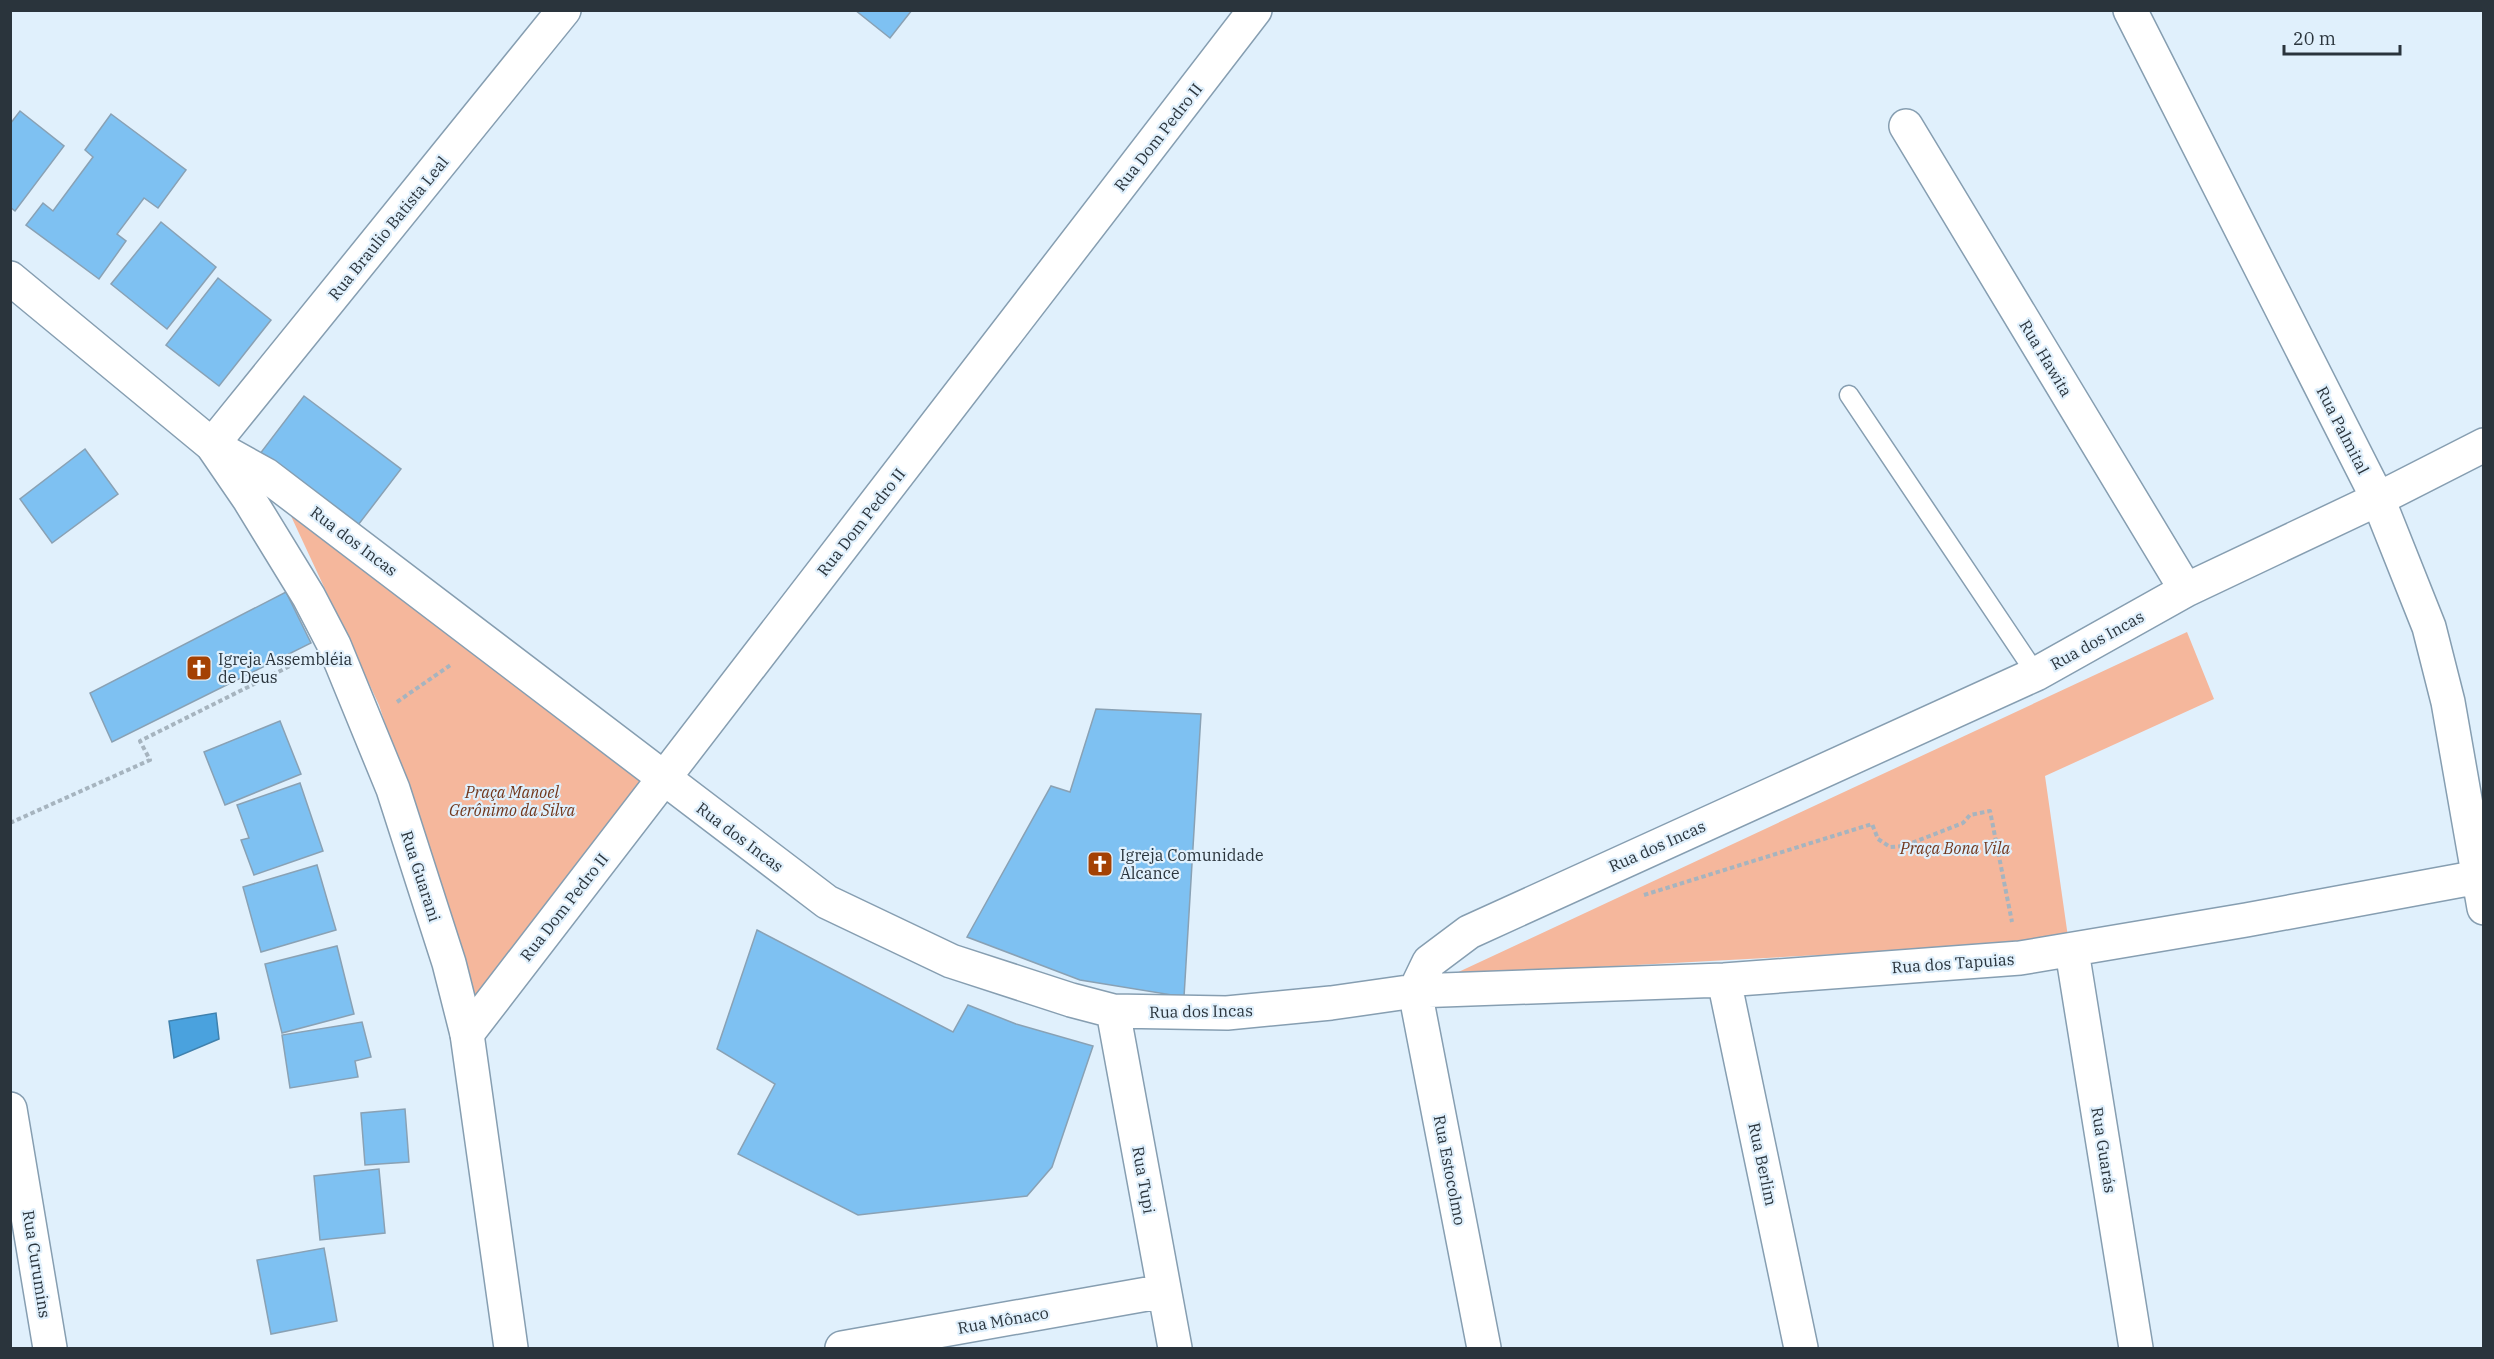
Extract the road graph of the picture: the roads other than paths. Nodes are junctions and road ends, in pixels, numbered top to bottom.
1 (564, 10) edge
2 (1256, 10) edge
3 (2130, 10) edge
4 (1906, 126) dead end
5 (10, 278) edge
6 (1849, 395) dead end
7 (212, 445) junction
8 (2484, 445) edge
9 (2378, 499) junction
10 (2186, 590) junction
11 (2036, 674) junction
12 (663, 778) junction
13 (2482, 887) edge
14 (2072, 951) junction
15 (1724, 980) junction
16 (1415, 991) junction
17 (1113, 1011) junction
18 (467, 1034) junction
19 (10, 1109) edge
20 (1164, 1291) junction
21 (50, 1348) edge
22 (511, 1348) edge
23 (843, 1348) edge
24 (1175, 1348) edge
25 (1484, 1348) edge
26 (1801, 1348) edge
27 (2136, 1348) edge

1 - 7 street, Rua Braulio Batista Leal
2 - 12 street, Rua Dom Pedro II
3 - 9 street, Rua Palmital
4 - 10 street, Rua Hawita
5 - 7 street, Rua dos Incas
6 - 11 lane
7 - 12 street, Rua dos Incas
7 - 18 street, Rua Guarani
8 - 9 street, Rua dos Incas
9 - 10 street, Rua dos Incas
9 - 13 street, Rua Palmital
10 - 11 street, Rua dos Incas
11 - 16 street, Rua dos Incas
12 - 17 street, Rua dos Incas
12 - 18 street, Rua Dom Pedro II
13 - 14 street, Rua dos Tapuias
14 - 15 street, Rua dos Tapuias
14 - 27 street, Rua Guarás
15 - 16 street, Rua dos Tapuias
15 - 26 street, Rua Berlim
16 - 17 street, Rua dos Incas
16 - 25 street, Rua Estocolmo
17 - 20 street, Rua Tupi
18 - 22 street, Rua Guarani
19 - 21 street, Rua Curumins
20 - 23 street, Rua Mônaco
20 - 24 street, Rua Tupi

